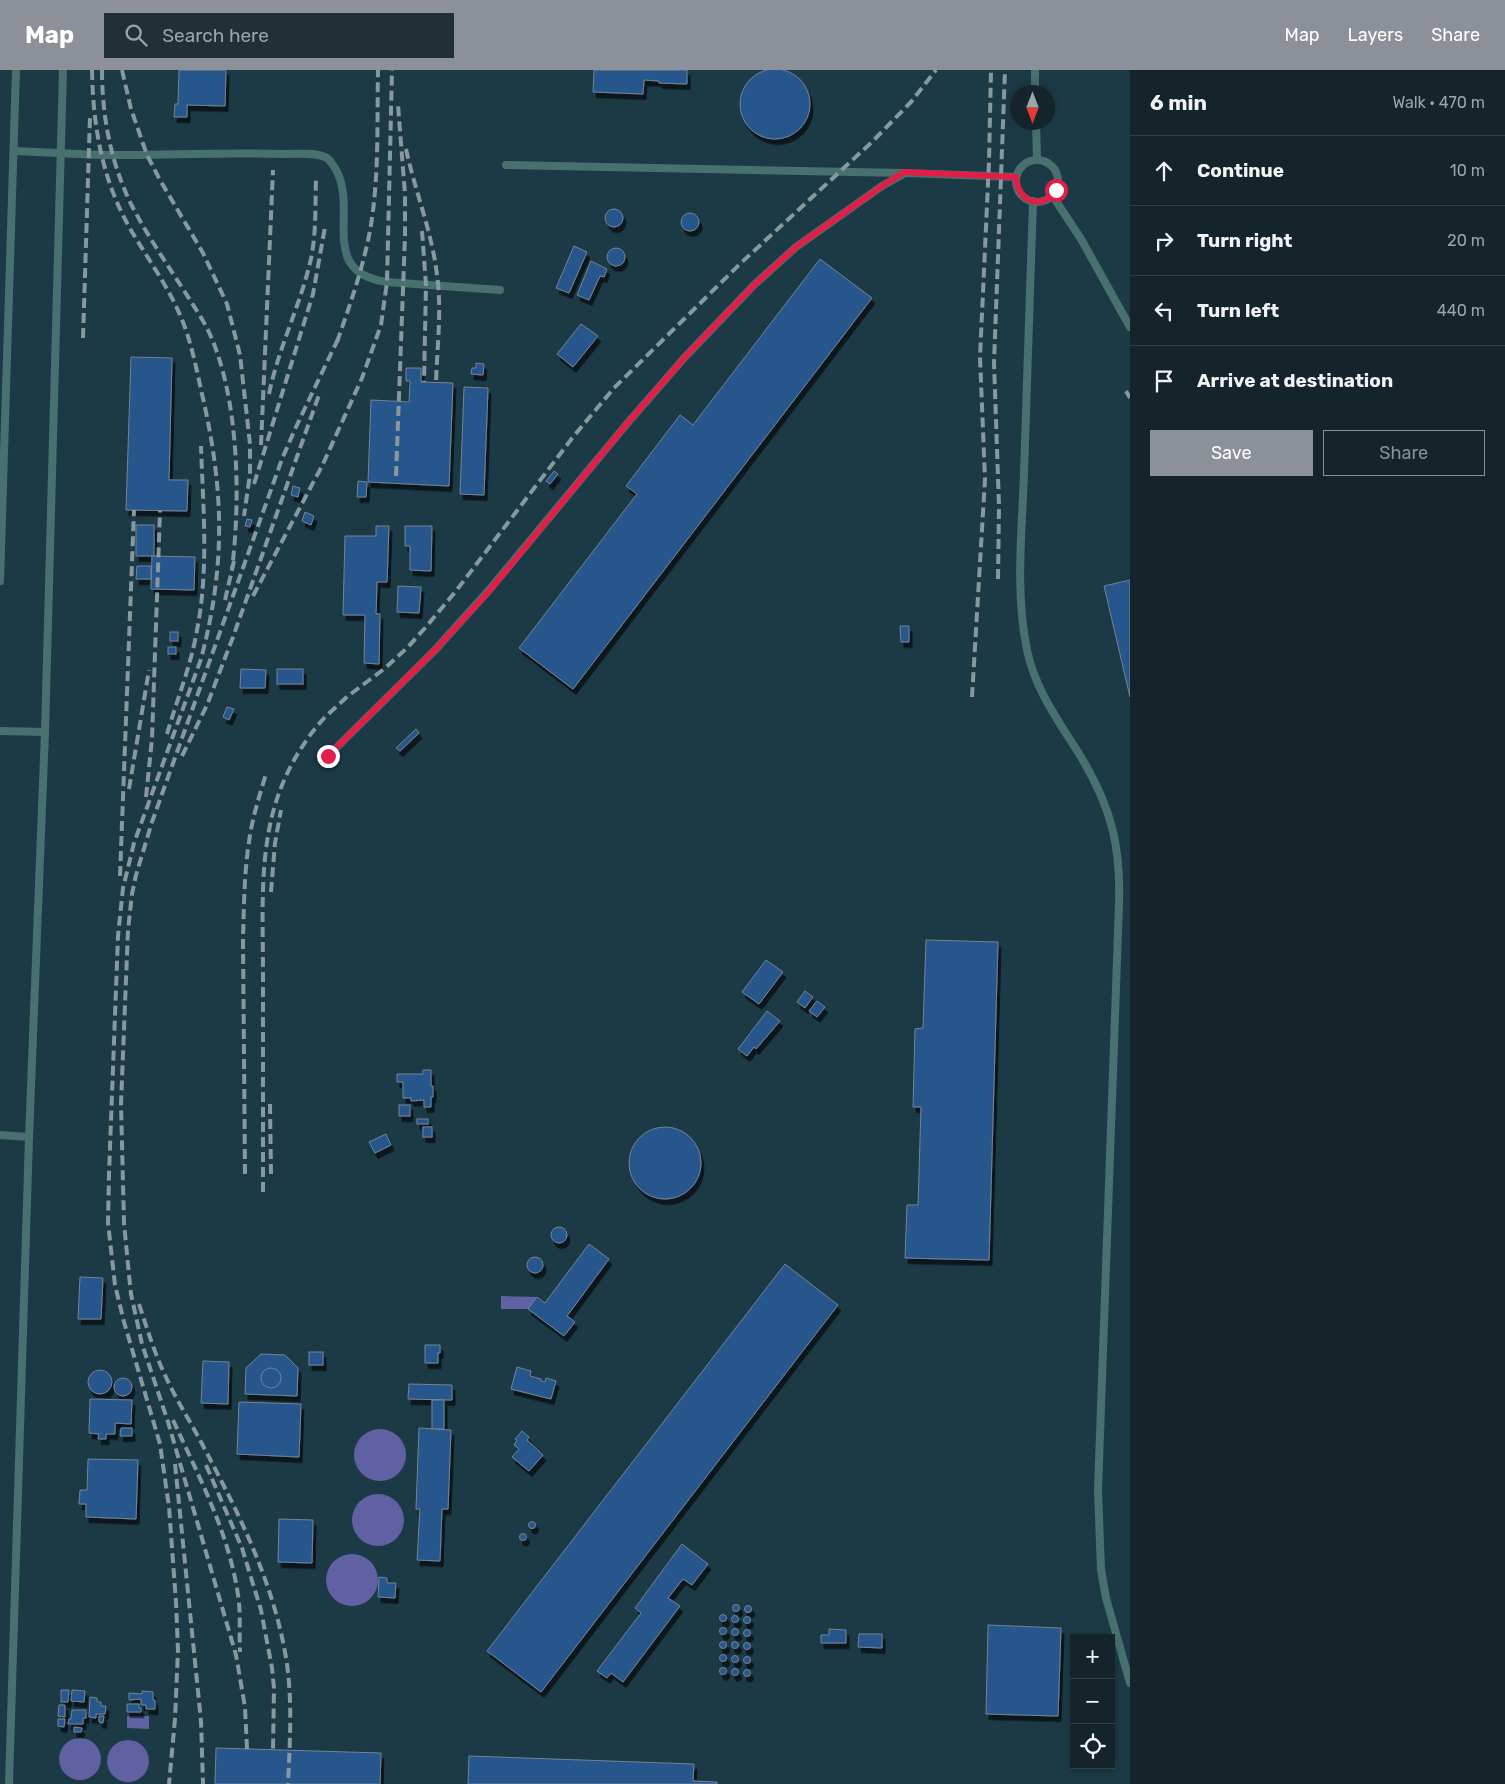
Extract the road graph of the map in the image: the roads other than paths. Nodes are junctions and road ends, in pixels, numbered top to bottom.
1 (16, 70) edge
2 (63, 70) edge
3 (1035, 70) edge
4 (1035, 85) edge
5 (1036, 130) edge
6 (14, 151) junction
7 (60, 152) junction
8 (1037, 160) junction
9 (506, 165) dead end
10 (904, 172) junction
11 (1016, 177) junction
12 (1052, 195) junction
13 (1033, 201) junction
14 (500, 290) dead end
15 (1130, 327) edge
16 (0, 581) edge
17 (0, 731) edge
18 (45, 732) junction
19 (328, 756) dead end
20 (0, 1135) edge
21 (29, 1137) junction
22 (1130, 1683) edge
23 (9, 1784) edge

1 - 6 lane
2 - 7 lane
3 - 4 lane
5 - 8 lane
6 - 7 lane
6 - 16 lane
7 - 14 lane
7 - 18 lane
8 - 11 lane
8 - 12 lane
9 - 10 lane
10 - 11 lane
10 - 19 lane
11 - 13 lane
12 - 13 lane
12 - 15 lane
13 - 22 lane
17 - 18 lane
18 - 21 lane
20 - 21 lane
21 - 23 lane

